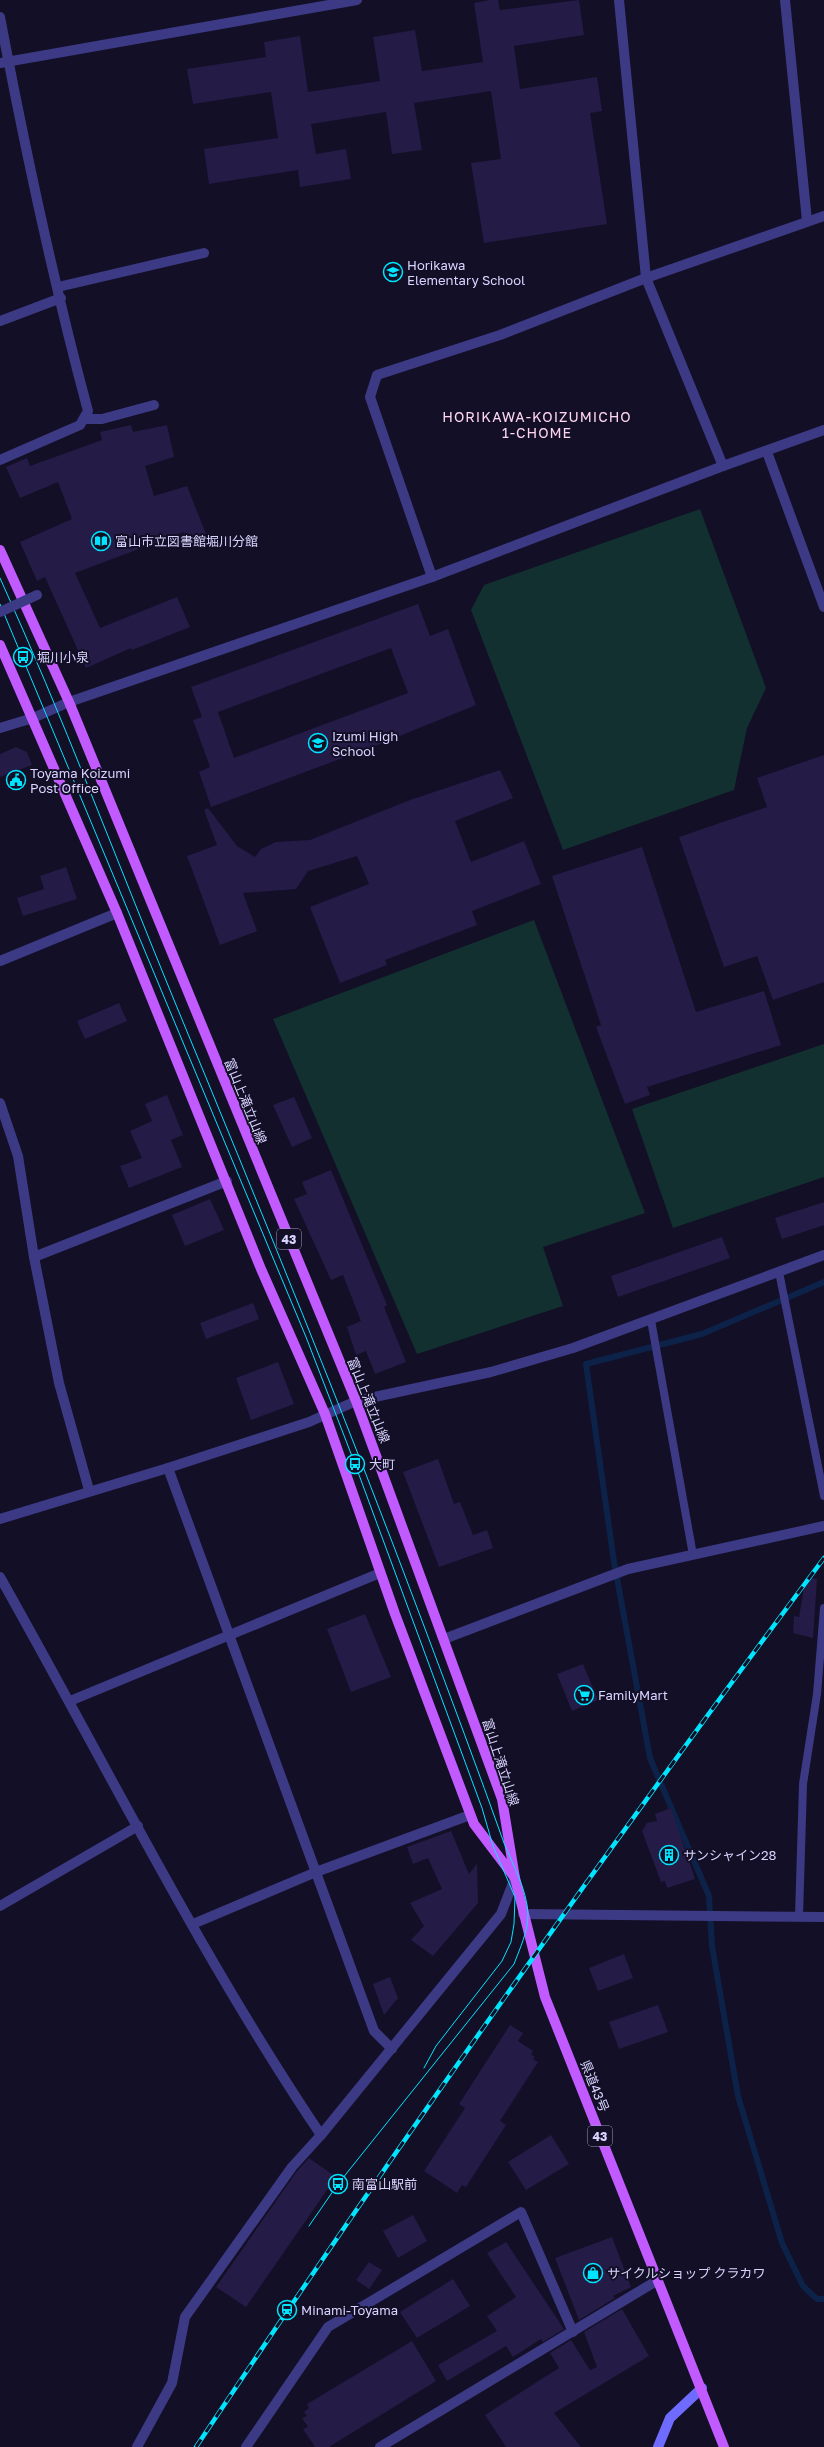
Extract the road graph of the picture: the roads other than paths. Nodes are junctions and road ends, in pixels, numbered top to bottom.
1 (357, 0) edge
2 (618, 0) edge
3 (785, 0) edge
4 (0, 17) edge
5 (4, 63) edge
6 (824, 216) edge
7 (807, 222) junction
8 (204, 253) dead end
9 (646, 278) junction
10 (58, 287) junction
11 (61, 298) junction
12 (0, 322) edge
13 (154, 406) dead end
14 (84, 419) junction
15 (824, 430) edge
16 (767, 452) junction
17 (0, 460) edge
18 (722, 466) junction
19 (0, 550) edge
20 (432, 577) junction
21 (37, 595) dead end
22 (824, 607) edge
23 (0, 612) edge
24 (0, 645) edge
25 (69, 702) junction
26 (33, 718) junction
27 (0, 728) edge
28 (117, 913) junction
29 (0, 962) edge
30 (0, 1103) edge
31 (227, 1181) junction
32 (824, 1256) edge
33 (34, 1257) junction
34 (779, 1272) junction
35 (651, 1320) junction
36 (356, 1400) junction
37 (325, 1414) junction
38 (168, 1468) junction
39 (89, 1490) junction
40 (824, 1496) edge
41 (0, 1519) edge
42 (824, 1526) edge
43 (693, 1555) junction
44 (380, 1573) junction
45 (0, 1577) edge
46 (824, 1608) edge
47 (230, 1635) junction
48 (444, 1639) junction
49 (70, 1701) junction
50 (470, 1815) junction
51 (138, 1826) junction
52 (316, 1872) junction
53 (515, 1878) junction
54 (0, 1906) edge
55 (523, 1914) junction
56 (799, 1916) junction
57 (824, 1917) edge
58 (193, 1924) junction
59 (392, 2049) junction
60 (321, 2134) junction
61 (658, 2280) junction
62 (573, 2332) junction
63 (702, 2388) junction
64 (137, 2447) edge
65 (246, 2447) edge
66 (380, 2447) edge
67 (658, 2447) edge
68 (724, 2447) edge

1 - 5 street
2 - 9 street
3 - 7 street
4 - 5 street
5 - 10 street
6 - 7 street
7 - 9 street
8 - 10 street
9 - 18 street
9 - 20 street
10 - 11 street
11 - 12 street
11 - 14 street
13 - 14 street
14 - 17 street
15 - 16 street
16 - 18 street
16 - 22 street
18 - 20 street
19 - 25 main road, 富山上滝立山線 / 43
20 - 25 street
21 - 23 street, bridge
24 - 26 main road, 43
25 - 26 street
25 - 36 main road, 富山上滝立山線 / 43
26 - 27 street
26 - 28 main road, 43
28 - 29 street
28 - 31 main road, 43
30 - 33 street
31 - 33 street
31 - 37 main road, 43
32 - 34 street
33 - 39 street
34 - 35 street
34 - 40 lane
35 - 36 street
35 - 43 lane
36 - 37 street
36 - 48 main road, 富山上滝立山線 / 43
37 - 38 street
37 - 44 main road, 43
38 - 39 street
38 - 47 street
39 - 41 street
42 - 43 street
43 - 48 street
44 - 47 street
44 - 50 main road, 43
45 - 49 street
46 - 56 lane
47 - 49 street
47 - 52 street
48 - 53 main road, 富山上滝立山線 / 43
49 - 51 street
50 - 52 street
50 - 53 main road, 43
51 - 54 street
51 - 58 street
52 - 58 street
52 - 59 street
53 - 55 main road, 県道43号 / 43
53 - 59 street
55 - 56 street
55 - 61 main road, 県道43号 / 43
56 - 57 street
58 - 60 street
59 - 60 street
60 - 64 street
61 - 62 street
61 - 63 main road, 県道43号 / 43
62 - 65 street
62 - 66 street
63 - 67 main road
63 - 68 main road, 43

